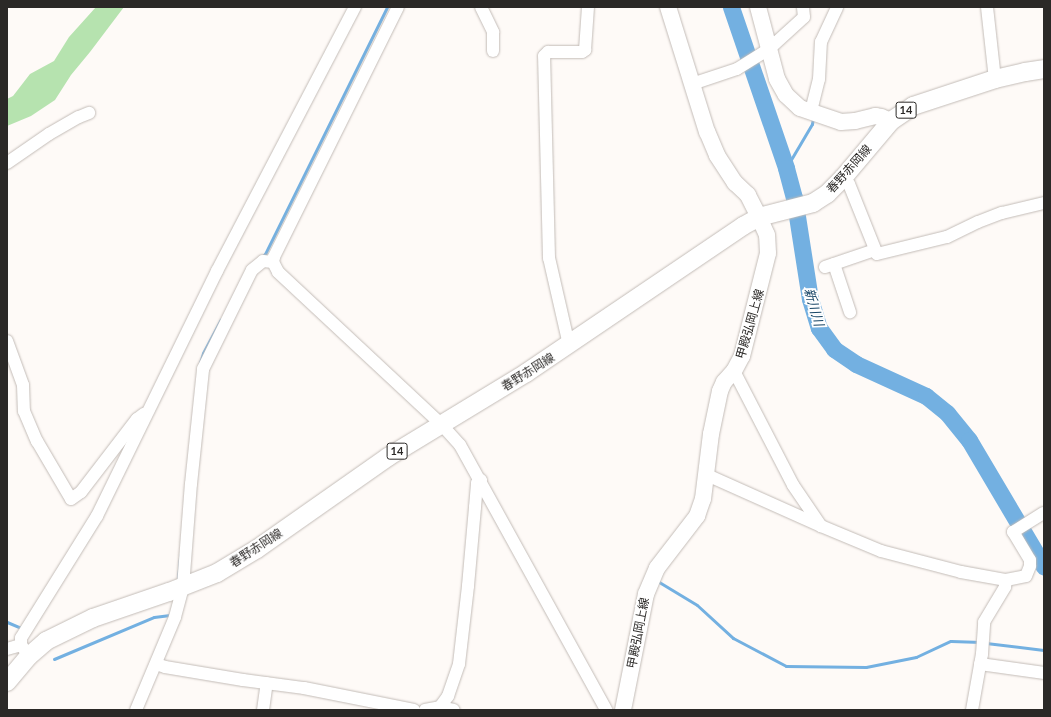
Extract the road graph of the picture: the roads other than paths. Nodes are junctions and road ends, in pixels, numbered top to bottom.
1 (355, 7) edge
2 (398, 7) edge
3 (481, 7) edge
4 (588, 7) edge
5 (668, 7) edge
6 (758, 7) edge
7 (803, 7) edge
8 (836, 7) edge
9 (987, 7) edge
10 (493, 51) dead end
11 (762, 53) junction
12 (1044, 69) edge
13 (995, 79) junction
14 (692, 84) junction
15 (815, 112) junction
16 (89, 113) dead end
17 (891, 121) junction
18 (7, 163) edge
19 (843, 178) junction
20 (1044, 203) edge
21 (759, 217) junction
22 (875, 250) junction
23 (273, 262) junction
24 (850, 312) dead end
25 (7, 341) edge
26 (569, 345) junction
27 (734, 371) junction
28 (149, 411) junction
29 (441, 424) junction
30 (708, 475) junction
31 (481, 480) junction
32 (1044, 513) edge
33 (821, 526) junction
34 (1006, 580) junction
35 (183, 586) junction
36 (7, 649) edge
37 (25, 651) junction
38 (981, 659) junction
39 (156, 664) junction
40 (1044, 673) edge
41 (7, 682) edge
42 (267, 683) junction
43 (373, 707) edge
44 (440, 707) junction
45 (136, 710) edge
46 (263, 710) edge
47 (414, 710) edge
48 (425, 710) edge
49 (454, 710) edge
50 (606, 710) edge
51 (623, 710) edge
52 (972, 710) edge

1 - 28 street
2 - 23 street
3 - 10 street
4 - 26 street
5 - 14 main road, 甲殿弘岡上線
6 - 11 main road
7 - 11 street
8 - 15 street
9 - 13 street
11 - 14 street
11 - 15 main road
12 - 13 main road, 春野赤岡線 / 14
13 - 17 main road, 春野赤岡線 / 14
14 - 21 main road, 甲殿弘岡上線
15 - 17 main road
16 - 18 street
17 - 19 main road, 春野赤岡線 / 14
19 - 21 main road, 春野赤岡線 / 14
19 - 22 street
20 - 22 street
21 - 26 main road, 春野赤岡線 / 14
21 - 27 main road, 甲殿弘岡上線
22 - 24 street
23 - 29 street
23 - 35 street
25 - 28 street
26 - 29 main road, 春野赤岡線 / 14
27 - 30 main road, 甲殿弘岡上線
27 - 33 street
28 - 37 street
29 - 31 street
29 - 35 main road, 春野赤岡線 / 14
30 - 33 street
30 - 51 main road, 甲殿弘岡上線
31 - 44 street
31 - 50 street
32 - 34 street
33 - 34 street
34 - 38 street
35 - 37 main road, 春野赤岡線 / 14
35 - 39 street
36 - 37 street
37 - 41 main road, 春野赤岡線 / 14
38 - 40 street
38 - 52 street
39 - 42 street
39 - 45 street
42 - 43 street
42 - 46 street
43 - 47 street
44 - 48 street
44 - 49 street

